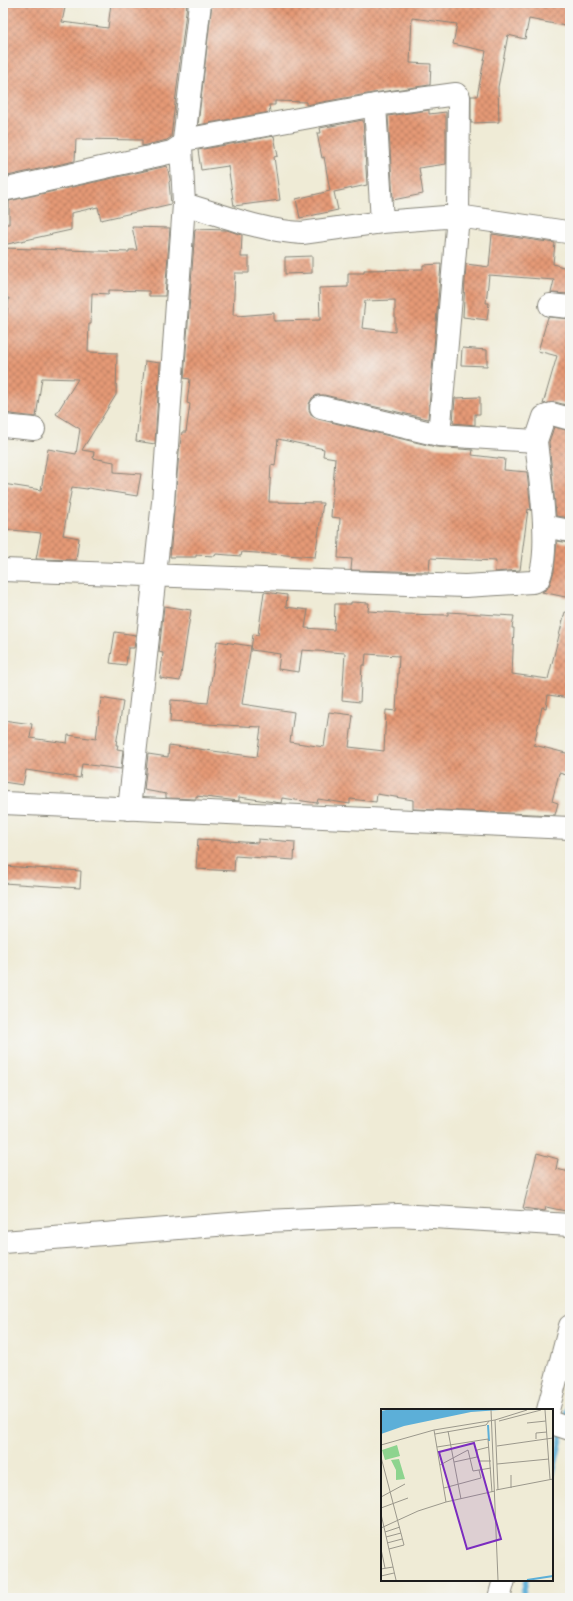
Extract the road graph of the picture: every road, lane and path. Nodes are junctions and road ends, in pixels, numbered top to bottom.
1 (200, 3) edge
2 (375, 105) junction
3 (183, 143) junction
4 (3, 190) edge
5 (184, 204) junction
6 (458, 216) junction
7 (382, 222) junction
8 (570, 231) edge
9 (321, 407) dead end
10 (570, 419) edge
11 (3, 426) edge
12 (34, 429) dead end
13 (439, 435) junction
14 (536, 440) junction
15 (544, 526) junction
16 (570, 531) edge
17 (3, 570) edge
18 (155, 576) junction
19 (3, 803) edge
20 (129, 809) junction
21 (570, 828) edge
22 (570, 1225) edge
23 (3, 1242) edge
24 (570, 1326) edge
25 (557, 1422) edge
26 (504, 1581) edge
27 (499, 1598) edge

1 - 3 main road
2 - 3 main road
2 - 6 main road
2 - 7 main road
3 - 4 main road
3 - 5 main road
5 - 7 main road
5 - 18 main road
6 - 7 main road
6 - 8 main road
6 - 13 main road
9 - 13 main road
10 - 14 main road
11 - 12 main road
13 - 14 main road
14 - 15 main road
15 - 16 main road
15 - 18 main road
17 - 18 main road
18 - 20 main road
19 - 20 main road
20 - 21 main road
22 - 23 main road
24 - 25 main road
26 - 27 main road

